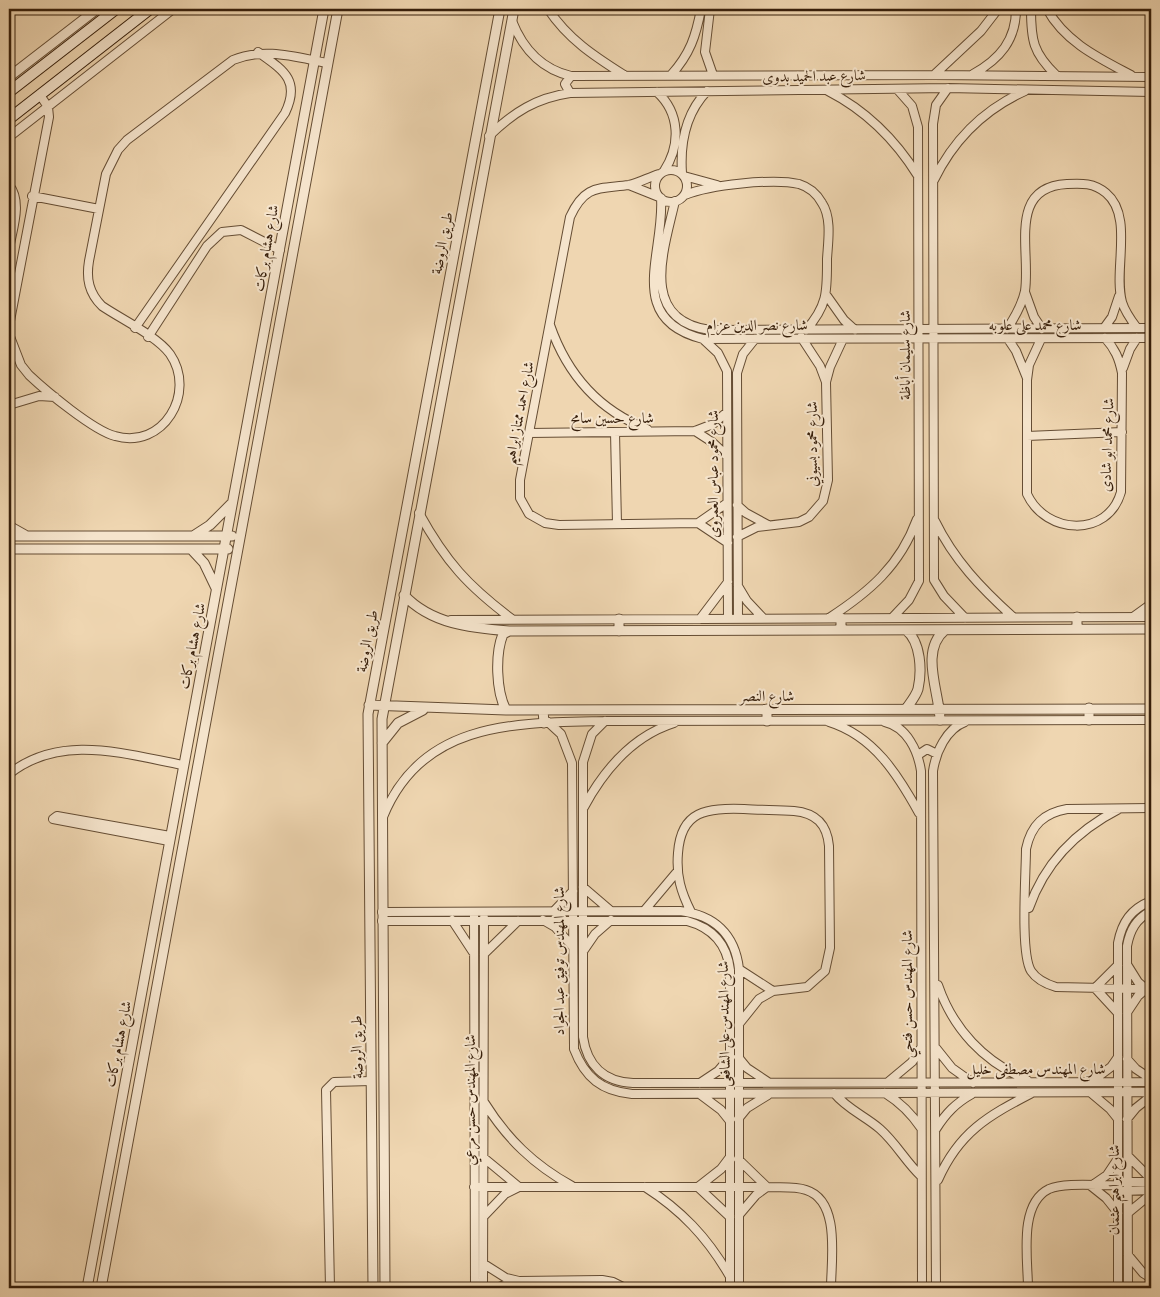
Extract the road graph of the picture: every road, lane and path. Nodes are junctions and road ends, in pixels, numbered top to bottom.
1 (97, 9) edge
2 (116, 9) edge
3 (150, 9) edge
4 (173, 9) edge
5 (324, 9) edge
6 (338, 9) edge
7 (500, 9) edge
8 (514, 9) edge
9 (548, 9) edge
10 (701, 9) edge
11 (710, 9) edge
12 (998, 9) edge
13 (1047, 9) edge
14 (1031, 10) edge
15 (1016, 11) edge
16 (512, 21) junction
17 (258, 52) junction
18 (315, 61) junction
19 (328, 63) junction
20 (934, 74) junction
21 (624, 75) junction
22 (671, 75) junction
23 (712, 75) junction
24 (846, 75) junction
25 (971, 75) junction
26 (1056, 75) junction
27 (571, 76) junction
28 (1133, 76) junction
29 (9, 77) edge
30 (1151, 77) edge
31 (898, 88) junction
32 (948, 88) junction
33 (826, 90) junction
34 (846, 90) junction
35 (1027, 90) junction
36 (707, 91) junction
37 (9, 92) edge
38 (658, 92) junction
39 (1151, 92) edge
40 (570, 93) junction
41 (40, 94) junction
42 (48, 107) junction
43 (9, 119) edge
44 (490, 136) junction
45 (9, 137) edge
46 (662, 172) junction
47 (683, 174) junction
48 (918, 178) junction
49 (933, 182) junction
50 (9, 185) edge
51 (629, 185) junction
52 (719, 185) junction
53 (685, 195) junction
54 (32, 196) junction
55 (660, 197) junction
56 (676, 201) junction
57 (16, 204) junction
58 (31, 206) junction
59 (99, 208) junction
60 (9, 250) edge
61 (280, 250) junction
62 (175, 271) junction
63 (186, 278) junction
64 (1025, 290) junction
65 (1120, 291) junction
66 (827, 296) junction
67 (271, 297) junction
68 (284, 299) junction
69 (444, 309) junction
70 (457, 311) junction
71 (550, 323) junction
72 (9, 326) edge
73 (135, 328) junction
74 (1104, 328) junction
75 (1137, 328) junction
76 (1151, 328) edge
77 (919, 329) junction
78 (934, 329) junction
79 (1008, 329) junction
80 (1042, 329) junction
81 (803, 330) junction
82 (855, 330) junction
83 (9, 334) edge
84 (438, 336) junction
85 (148, 337) junction
86 (1105, 338) junction
87 (1137, 338) junction
88 (1151, 338) edge
89 (452, 339) junction
90 (703, 339) junction
91 (755, 339) junction
92 (801, 339) junction
93 (843, 339) junction
94 (918, 339) junction
95 (934, 339) junction
96 (1008, 339) junction
97 (1041, 339) junction
98 (726, 371) junction
99 (737, 373) junction
100 (1122, 373) junction
101 (1027, 380) junction
102 (826, 382) junction
103 (55, 396) junction
104 (9, 405) edge
105 (727, 412) junction
106 (695, 431) junction
107 (529, 432) junction
108 (615, 432) junction
109 (653, 432) junction
110 (1122, 432) junction
111 (1027, 436) junction
112 (727, 456) junction
113 (232, 502) junction
114 (727, 503) junction
115 (737, 505) junction
116 (419, 513) junction
117 (919, 513) junction
118 (934, 518) junction
119 (698, 523) junction
120 (617, 524) junction
121 (768, 525) junction
122 (9, 526) edge
123 (9, 536) edge
124 (28, 536) junction
125 (192, 536) junction
126 (226, 536) junction
127 (240, 536) junction
128 (737, 537) junction
129 (728, 543) junction
130 (9, 549) edge
131 (191, 549) junction
132 (224, 549) junction
133 (237, 549) junction
134 (934, 580) junction
135 (919, 581) junction
136 (728, 582) junction
137 (737, 584) junction
138 (216, 589) junction
139 (404, 595) junction
140 (1151, 604) edge
141 (1013, 617) junction
142 (1077, 617) junction
143 (1133, 617) junction
144 (1151, 617) edge
145 (700, 618) junction
146 (728, 618) junction
147 (738, 618) junction
148 (762, 618) junction
149 (829, 618) junction
150 (841, 618) junction
151 (892, 618) junction
152 (964, 618) junction
153 (512, 619) junction
154 (619, 619) junction
155 (444, 621) junction
156 (1151, 629) edge
157 (841, 630) junction
158 (906, 630) junction
159 (945, 630) junction
160 (1077, 630) junction
161 (509, 631) junction
162 (619, 631) junction
163 (382, 634) junction
164 (396, 636) junction
165 (369, 706) junction
166 (383, 707) junction
167 (1089, 708) junction
168 (437, 709) junction
169 (767, 709) junction
170 (906, 709) junction
171 (940, 709) junction
172 (1151, 709) edge
173 (506, 710) junction
174 (543, 710) junction
175 (940, 720) junction
176 (970, 720) junction
177 (1089, 720) junction
178 (1151, 720) edge
179 (605, 721) junction
180 (681, 721) junction
181 (767, 721) junction
182 (817, 721) junction
183 (879, 721) junction
184 (546, 722) junction
185 (189, 738) junction
186 (202, 740) junction
187 (380, 745) junction
188 (937, 754) junction
189 (918, 755) junction
190 (184, 765) junction
191 (9, 774) edge
192 (1121, 808) junction
193 (1151, 808) edge
194 (583, 809) junction
195 (920, 814) junction
196 (381, 821) junction
197 (170, 838) junction
198 (676, 873) junction
199 (583, 887) junction
200 (573, 890) junction
201 (1151, 901) edge
202 (484, 911) junction
203 (554, 911) junction
204 (573, 911) junction
205 (583, 911) junction
206 (611, 911) junction
207 (644, 911) junction
208 (1151, 911) edge
209 (474, 912) junction
210 (691, 912) junction
211 (156, 914) junction
212 (1026, 914) junction
213 (170, 915) junction
214 (382, 917) junction
215 (452, 920) junction
216 (518, 920) junction
217 (543, 920) junction
218 (573, 920) junction
219 (583, 920) junction
220 (611, 920) junction
221 (474, 921) junction
222 (484, 921) junction
223 (573, 947) junction
224 (583, 952) junction
225 (474, 954) junction
226 (484, 954) junction
227 (1127, 964) junction
228 (1118, 965) junction
229 (739, 969) junction
230 (935, 978) junction
231 (1095, 988) junction
232 (1118, 989) junction
233 (1127, 989) junction
234 (1149, 989) edge
235 (773, 991) junction
236 (1118, 1013) junction
237 (1127, 1013) junction
238 (383, 1024) junction
239 (739, 1024) junction
240 (370, 1025) junction
241 (921, 1048) junction
242 (936, 1048) junction
243 (383, 1055) junction
244 (371, 1056) junction
245 (730, 1057) junction
246 (738, 1057) junction
247 (1118, 1057) junction
248 (1127, 1059) junction
249 (371, 1080) junction
250 (1151, 1081) edge
251 (1031, 1082) junction
252 (1091, 1082) junction
253 (1118, 1082) junction
254 (1127, 1082) junction
255 (699, 1083) junction
256 (730, 1083) junction
257 (738, 1083) junction
258 (770, 1083) junction
259 (887, 1083) junction
260 (921, 1083) junction
261 (936, 1083) junction
262 (973, 1083) junction
263 (1127, 1092) junction
264 (936, 1093) junction
265 (974, 1093) junction
266 (1032, 1093) junction
267 (1091, 1093) junction
268 (1118, 1093) junction
269 (699, 1094) junction
270 (730, 1094) junction
271 (738, 1094) junction
272 (771, 1094) junction
273 (834, 1094) junction
274 (885, 1094) junction
275 (921, 1094) junction
276 (1151, 1094) edge
277 (484, 1101) junction
278 (738, 1118) junction
279 (1118, 1119) junction
280 (1128, 1119) junction
281 (730, 1120) junction
282 (921, 1129) junction
283 (936, 1129) junction
284 (1128, 1156) junction
285 (484, 1158) junction
286 (730, 1158) junction
287 (1118, 1158) junction
288 (738, 1159) junction
289 (922, 1176) junction
290 (1151, 1180) edge
291 (936, 1184) junction
292 (1091, 1186) junction
293 (1118, 1186) junction
294 (1128, 1186) junction
295 (474, 1187) junction
296 (484, 1187) junction
297 (519, 1187) junction
298 (574, 1187) junction
299 (645, 1187) junction
300 (698, 1187) junction
301 (730, 1187) junction
302 (738, 1187) junction
303 (767, 1187) junction
304 (1151, 1192) edge
305 (1118, 1213) junction
306 (1128, 1213) junction
307 (100, 1214) junction
308 (114, 1216) junction
309 (484, 1216) junction
310 (739, 1216) junction
311 (730, 1217) junction
312 (1128, 1255) junction
313 (484, 1264) junction
314 (730, 1276) junction
315 (1151, 1278) edge
316 (519, 1281) junction
317 (87, 1288) edge
318 (102, 1288) edge
319 (330, 1288) edge
320 (373, 1288) edge
321 (385, 1288) edge
322 (475, 1288) edge
323 (483, 1288) edge
324 (496, 1288) edge
325 (625, 1288) edge
326 (730, 1288) edge
327 (739, 1288) edge
328 (831, 1288) edge
329 (922, 1288) edge
330 (936, 1288) edge
331 (1028, 1288) edge
332 (1118, 1288) edge
333 (1128, 1288) edge

1 - 29 street
2 - 37 main road
3 - 41 main road
4 - 42 street
5 - 18 street, شارع هشام بركات
6 - 19 street, شارع هشام بركات
7 - 69 street, طريق الروضة
8 - 16 street, طريق الروضة
9 - 21 street
10 - 22 street
11 - 23 street
12 - 20 street
13 - 28 street
14 - 15 street
14 - 26 street
15 - 25 street
16 - 27 street, شارع عبد الحميد بدوى
16 - 44 street, طريق الروضة
17 - 18 street
17 - 59 street
17 - 62 street
18 - 19 street
18 - 61 street, شارع هشام بركات
19 - 68 street, شارع هشام بركات
20 - 24 street, شارع عبد الحميد بدوى
20 - 25 street, شارع عبد الحميد بدوى
21 - 22 street, شارع عبد الحميد بدوى
21 - 27 street, شارع عبد الحميد بدوى
22 - 23 street, شارع عبد الحميد بدوى
23 - 24 street, شارع عبد الحميد بدوى
24 - 34 street
25 - 26 street, شارع عبد الحميد بدوى
26 - 28 street, شارع عبد الحميد بدوى
27 - 40 street
28 - 30 street, شارع عبد الحميد بدوى
31 - 32 street, شارع عبد الحميد بدوى
31 - 34 street, شارع عبد الحميد بدوى
31 - 48 street, شارع سليمان أباظة
32 - 35 street, شارع عبد الحميد بدوى
32 - 49 street, شارع سليمان أباظة
33 - 34 street, شارع عبد الحميد بدوى
33 - 36 street, شارع عبد الحميد بدوى
33 - 48 street
35 - 39 street, شارع عبد الحميد بدوى
35 - 49 street
36 - 38 street, شارع عبد الحميد بدوى
36 - 47 street
38 - 40 street, شارع عبد الحميد بدوى
38 - 46 street
40 - 44 street, شارع عبد الحميد بدوى
41 - 42 street
41 - 43 main road
42 - 45 street
42 - 54 street
44 - 70 street, طريق الروضة
46 - 47 street
46 - 51 street, شارع احمد ممتاز ابراهيم
46 - 55 street
47 - 52 street
47 - 53 street
48 - 77 street, شارع سليمان أباظة
49 - 78 street, شارع سليمان أباظة
50 - 57 street
51 - 55 street, شارع احمد ممتاز ابراهيم
51 - 71 street, شارع احمد ممتاز ابراهيم
52 - 53 street
52 - 66 street
53 - 56 street
54 - 58 street
54 - 59 street
55 - 56 street
55 - 90 street, شارع نصر الدين عزام
56 - 81 street, شارع نصر الدين عزام
57 - 58 street
57 - 60 street
58 - 72 street
59 - 73 street
61 - 63 street
61 - 67 street, شارع هشام بركات
62 - 63 street
62 - 73 street
63 - 85 street
64 - 65 street
64 - 79 street
64 - 80 street
65 - 74 street
65 - 75 street
66 - 81 street
66 - 82 street
67 - 68 street
67 - 113 street, شارع هشام بركات
68 - 127 street, شارع هشام بركات
69 - 70 street
69 - 84 street, طريق الروضة
70 - 89 street, طريق الروضة
71 - 107 street, شارع احمد ممتاز ابراهيم
71 - 109 street
73 - 85 street
74 - 75 street, شارع محمد على علوبه
74 - 80 street, شارع محمد على علوبه
75 - 76 street, شارع محمد على علوبه
77 - 78 street, شارع محمد على علوبه
77 - 82 street, شارع نصر الدين عزام
77 - 94 street, شارع سليمان أباظة
78 - 79 street, شارع محمد على علوبه
78 - 95 street, شارع سليمان أباظة
79 - 80 street, شارع محمد على علوبه
81 - 82 street, شارع نصر الدين عزام
81 - 92 street
83 - 103 street
84 - 89 street
84 - 163 street, طريق الروضة
85 - 103 street
86 - 87 street, شارع محمد على علوبه
86 - 97 street, شارع محمد على علوبه
86 - 100 street, شارع محمد ابو شادى
87 - 88 street, شارع محمد على علوبه
87 - 100 street, شارع محمد ابو شادى
89 - 116 street, طريق الروضة
90 - 91 street, شارع نصر الدين عزام
90 - 98 street, شارع محمود عباس العمروى
91 - 92 street, شارع نصر الدين عزام
91 - 99 street, شارع محمود عباس العمروى
92 - 93 street, شارع نصر الدين عزام
92 - 102 street, شارع محمود بسيوني
93 - 94 street, شارع نصر الدين عزام
93 - 102 street, شارع محمود بسيوني
94 - 95 street, شارع محمد على علوبه
94 - 117 street, شارع سليمان أباظة
95 - 96 street, شارع محمد على علوبه
95 - 118 street, شارع سليمان أباظة
96 - 97 street, شارع محمد على علوبه
96 - 101 street, شارع محمد ابو شادى
97 - 101 street, شارع محمد ابو شادى
98 - 99 street
98 - 105 street, شارع محمود عباس العمروى
99 - 115 street, شارع محمود عباس العمروى
100 - 110 street, شارع محمد ابو شادى
101 - 111 street, شارع محمد ابو شادى
102 - 121 street, شارع محمود بسيوني
103 - 104 street
105 - 106 street, شارع حسين سامح
105 - 112 street, شارع محمود عباس العمروى
106 - 109 street, شارع حسين سامح
106 - 112 street
107 - 108 street, شارع حسين سامح
107 - 120 street, شارع احمد ممتاز ابراهيم
108 - 109 street, شارع حسين سامح
108 - 120 street
110 - 111 street
110 - 111 street, شارع محمد ابو شادى
112 - 114 street, شارع محمود عباس العمروى
113 - 125 street
113 - 126 street, شارع هشام بركات
114 - 119 street
114 - 129 street, شارع محمود عباس العمروى
115 - 121 street
115 - 128 street, شارع محمود عباس العمروى
116 - 139 street, طريق الروضة
116 - 153 street
117 - 135 street, شارع سليمان أباظة
117 - 149 street
118 - 134 street, شارع سليمان أباظة
118 - 141 street
119 - 120 street, شارع احمد ممتاز ابراهيم
119 - 129 street
121 - 128 street, شارع محمود بسيوني
122 - 124 street
123 - 124 street
124 - 125 street
125 - 126 street
126 - 127 street
126 - 132 street, شارع هشام بركات
127 - 133 street, شارع هشام بركات
128 - 137 street, شارع محمود عباس العمروى
129 - 136 street, شارع محمود عباس العمروى
130 - 131 street
131 - 132 street
131 - 138 street
132 - 133 street
132 - 138 street, شارع هشام بركات
133 - 186 street, شارع هشام بركات
134 - 135 street
134 - 152 street
135 - 151 street, شارع سليمان أباظة
136 - 145 street
136 - 146 street, شارع محمود عباس العمروى
137 - 147 street, شارع محمود عباس العمروى
137 - 148 street
138 - 185 street, شارع هشام بركات
139 - 155 street
139 - 164 street, طريق الروضة
140 - 143 street
141 - 142 street
141 - 152 street
142 - 143 street
142 - 160 street
143 - 144 street
145 - 146 street
145 - 154 street
146 - 147 street
147 - 148 street
148 - 149 street
149 - 150 street
150 - 151 street
150 - 157 street
151 - 152 street
153 - 154 street
153 - 155 street
154 - 162 street
155 - 161 street
156 - 160 street
157 - 158 street
157 - 162 street
158 - 159 street
158 - 170 street
159 - 160 street
159 - 171 street
161 - 162 street
161 - 173 street
163 - 164 street
163 - 165 street, طريق الروضة
164 - 166 street, طريق الروضة
165 - 166 street, شارع النصر
165 - 240 street, طريق الروضة
166 - 168 street, شارع النصر
166 - 187 street, طريق الروضة
167 - 171 street, شارع النصر
167 - 172 street, شارع النصر
167 - 177 street
168 - 173 street, شارع النصر
168 - 187 street
169 - 170 street, شارع النصر
169 - 174 street, شارع النصر
169 - 181 street
170 - 171 street, شارع النصر
171 - 175 street
173 - 174 street, شارع النصر
174 - 184 street
175 - 176 street
175 - 183 street
176 - 177 street
176 - 188 street, شارع المهندس حسن فتحي
177 - 178 street
179 - 180 street
179 - 184 street
179 - 194 street, شارع المهندس توفيق عبد الجواد
180 - 181 street
180 - 194 street
181 - 182 street
182 - 183 street
182 - 195 street
183 - 189 street, شارع المهندس حسن فتحي
184 - 196 street
184 - 200 street, شارع المهندس توفيق عبد الجواد
185 - 186 street
185 - 190 street, شارع هشام بركات
186 - 213 street, شارع هشام بركات
187 - 196 street, طريق الروضة
188 - 189 street
188 - 230 street, شارع المهندس حسن فتحي
189 - 195 street, شارع المهندس حسن فتحي
190 - 191 street
190 - 197 street, شارع هشام بركات
192 - 193 street
192 - 212 street
192 - 212 street
194 - 199 street, شارع المهندس توفيق عبد الجواد
195 - 241 street, شارع المهندس حسن فتحي
196 - 214 street, طريق الروضة
197 - 197 street
197 - 211 street, شارع هشام بركات
198 - 207 street
198 - 210 street
198 - 235 street
199 - 205 street, شارع المهندس توفيق عبد الجواد
199 - 206 street
200 - 203 street
200 - 204 street, شارع المهندس توفيق عبد الجواد
201 - 228 street, شارع ابراهيم عثمان
202 - 203 street, شارع المهندس على الشافعى
202 - 209 street, شارع المهندس على الشافعى
202 - 222 street, شارع المهندس حسن مرعي
203 - 204 street, شارع المهندس على الشافعى
204 - 205 street, شارع المهندس على الشافعى
204 - 218 street, شارع المهندس توفيق عبد الجواد
205 - 206 street, شارع المهندس على الشافعى
205 - 219 street, شارع المهندس توفيق عبد الجواد
206 - 207 street, شارع المهندس على الشافعى
207 - 210 street, شارع المهندس على الشافعى
208 - 227 street, شارع ابراهيم عثمان
209 - 214 street, شارع المهندس على الشافعى
209 - 221 street, شارع المهندس حسن مرعي
210 - 229 street, شارع المهندس على الشافعى
211 - 213 street
211 - 307 street, شارع هشام بركات
212 - 231 street
213 - 308 street, شارع هشام بركات
214 - 215 street, شارع المهندس على الشافعى
214 - 238 street, طريق الروضة
215 - 221 street, شارع المهندس على الشافعى
215 - 225 street
216 - 217 street, شارع المهندس على الشافعى
216 - 222 street, شارع المهندس على الشافعى
216 - 226 street
217 - 218 street, شارع المهندس على الشافعى
217 - 223 street
218 - 219 street, شارع المهندس على الشافعى
218 - 223 street, شارع المهندس توفيق عبد الجواد
219 - 220 street, شارع المهندس على الشافعى
219 - 224 street, شارع المهندس توفيق عبد الجواد
220 - 224 street
220 - 245 street, شارع المهندس على الشافعى
221 - 222 street, شارع المهندس على الشافعى
221 - 225 street, شارع المهندس حسن مرعي
222 - 226 street, شارع المهندس حسن مرعي
223 - 269 street, شارع المهندس توفيق عبد الجواد
224 - 255 street, شارع المهندس توفيق عبد الجواد
225 - 295 street, شارع المهندس حسن مرعي
226 - 277 street, شارع المهندس حسن مرعي
227 - 233 street, شارع ابراهيم عثمان
227 - 234 street
228 - 231 street
228 - 232 street, شارع ابراهيم عثمان
229 - 235 street
229 - 239 street, شارع المهندس على الشافعى
230 - 242 street, شارع المهندس حسن فتحي
230 - 251 street
231 - 232 street
231 - 236 street
232 - 233 street
232 - 236 street, شارع ابراهيم عثمان
233 - 234 street
233 - 237 street, شارع ابراهيم عثمان
234 - 237 street
235 - 239 street
236 - 247 street, شارع ابراهيم عثمان
237 - 248 street, شارع ابراهيم عثمان
238 - 240 street
238 - 243 street, طريق الروضة
239 - 246 street, شارع المهندس على الشافعى
240 - 244 street, طريق الروضة
241 - 259 street
241 - 260 street, شارع المهندس حسن فتحي
242 - 261 street, شارع المهندس حسن فتحي
242 - 262 street
243 - 244 street
243 - 321 street, طريق الروضة
244 - 249 street, طريق الروضة
245 - 255 street
245 - 256 street, شارع المهندس على الشافعى
246 - 257 street, شارع المهندس على الشافعى
246 - 258 street
247 - 252 street
247 - 253 street, شارع ابراهيم عثمان
248 - 250 street
248 - 254 street, شارع ابراهيم عثمان
249 - 319 street
249 - 320 street, طريق الروضة
250 - 254 street, شارع المهندس مصطفى خليل
251 - 252 street, شارع المهندس مصطفى خليل
251 - 262 street, شارع المهندس مصطفى خليل
252 - 253 street, شارع المهندس مصطفى خليل
253 - 254 street, شارع المهندس مصطفى خليل
253 - 268 street, شارع ابراهيم عثمان
254 - 263 street, شارع ابراهيم عثمان
255 - 256 street, شارع المهندس توفيق عبد الجواد
256 - 257 street, شارع المهندس توفيق عبد الجواد
256 - 270 street, شارع المهندس على الشافعى
257 - 258 street, شارع المهندس توفيق عبد الجواد
257 - 271 street, شارع المهندس على الشافعى
258 - 259 street, شارع المهندس توفيق عبد الجواد
259 - 260 street, شارع المهندس توفيق عبد الجواد
260 - 261 street, شارع المهندس مصطفى خليل
260 - 275 street, شارع المهندس حسن فتحي
261 - 262 street, شارع المهندس مصطفى خليل
261 - 264 street, شارع المهندس حسن فتحي
263 - 268 street, شارع المهندس مصطفى خليل
263 - 276 street, شارع المهندس مصطفى خليل
263 - 280 street, شارع ابراهيم عثمان
264 - 265 street, شارع المهندس مصطفى خليل
264 - 275 street, شارع المهندس مصطفى خليل
264 - 283 street, شارع المهندس حسن فتحي
265 - 266 street, شارع المهندس مصطفى خليل
265 - 283 street
266 - 267 street, شارع المهندس مصطفى خليل
266 - 291 street
267 - 268 street, شارع المهندس مصطفى خليل
267 - 279 street
268 - 279 street, شارع ابراهيم عثمان
269 - 270 street, شارع المهندس توفيق عبد الجواد
269 - 281 street
270 - 271 street, شارع المهندس توفيق عبد الجواد
270 - 281 street, شارع المهندس على الشافعى
271 - 272 street, شارع المهندس توفيق عبد الجواد
271 - 278 street, شارع المهندس على الشافعى
272 - 273 street, شارع المهندس توفيق عبد الجواد
272 - 278 street
273 - 274 street, شارع المهندس توفيق عبد الجواد
273 - 289 street
274 - 275 street, شارع المهندس توفيق عبد الجواد
274 - 282 street
275 - 282 street, شارع المهندس حسن فتحي
276 - 280 street
277 - 285 street, شارع المهندس حسن مرعي
277 - 298 street
278 - 288 street, شارع المهندس على الشافعى
279 - 287 street, شارع ابراهيم عثمان
280 - 284 street, شارع ابراهيم عثمان
281 - 286 street, شارع المهندس على الشافعى
282 - 289 street, شارع المهندس حسن فتحي
283 - 291 street, شارع المهندس حسن فتحي
284 - 290 street
284 - 294 street, شارع ابراهيم عثمان
285 - 296 street, شارع المهندس حسن مرعي
285 - 297 street
286 - 300 street
286 - 301 street, شارع المهندس على الشافعى
287 - 292 street
287 - 293 street, شارع ابراهيم عثمان
288 - 302 street, شارع المهندس على الشافعى
288 - 303 street
289 - 329 street, شارع المهندس حسن فتحي
290 - 294 street
291 - 330 street, شارع المهندس حسن فتحي
292 - 293 street
292 - 305 street
292 - 331 street
293 - 294 street
293 - 305 street, شارع ابراهيم عثمان
294 - 304 street
294 - 306 street, شارع ابراهيم عثمان
295 - 296 street
295 - 322 street, شارع المهندس حسن مرعي
296 - 297 street
296 - 309 street, شارع المهندس حسن مرعي
297 - 298 street
297 - 309 street
298 - 299 street
299 - 300 street
299 - 314 street
300 - 301 street
300 - 311 street
301 - 302 street
301 - 311 street, شارع المهندس على الشافعى
302 - 303 street
302 - 310 street, شارع المهندس على الشافعى
303 - 310 street
303 - 328 street
304 - 306 street
305 - 332 street, شارع ابراهيم عثمان
306 - 312 street, شارع ابراهيم عثمان
307 - 308 street
307 - 317 street, شارع هشام بركات
308 - 318 street, شارع هشام بركات
309 - 313 street, شارع المهندس حسن مرعي
310 - 327 street, شارع المهندس على الشافعى
311 - 314 street, شارع المهندس على الشافعى
312 - 315 street
312 - 333 street, شارع ابراهيم عثمان
313 - 316 street
313 - 323 street, شارع المهندس حسن مرعي
314 - 326 street, شارع المهندس على الشافعى
316 - 324 street
316 - 325 street

